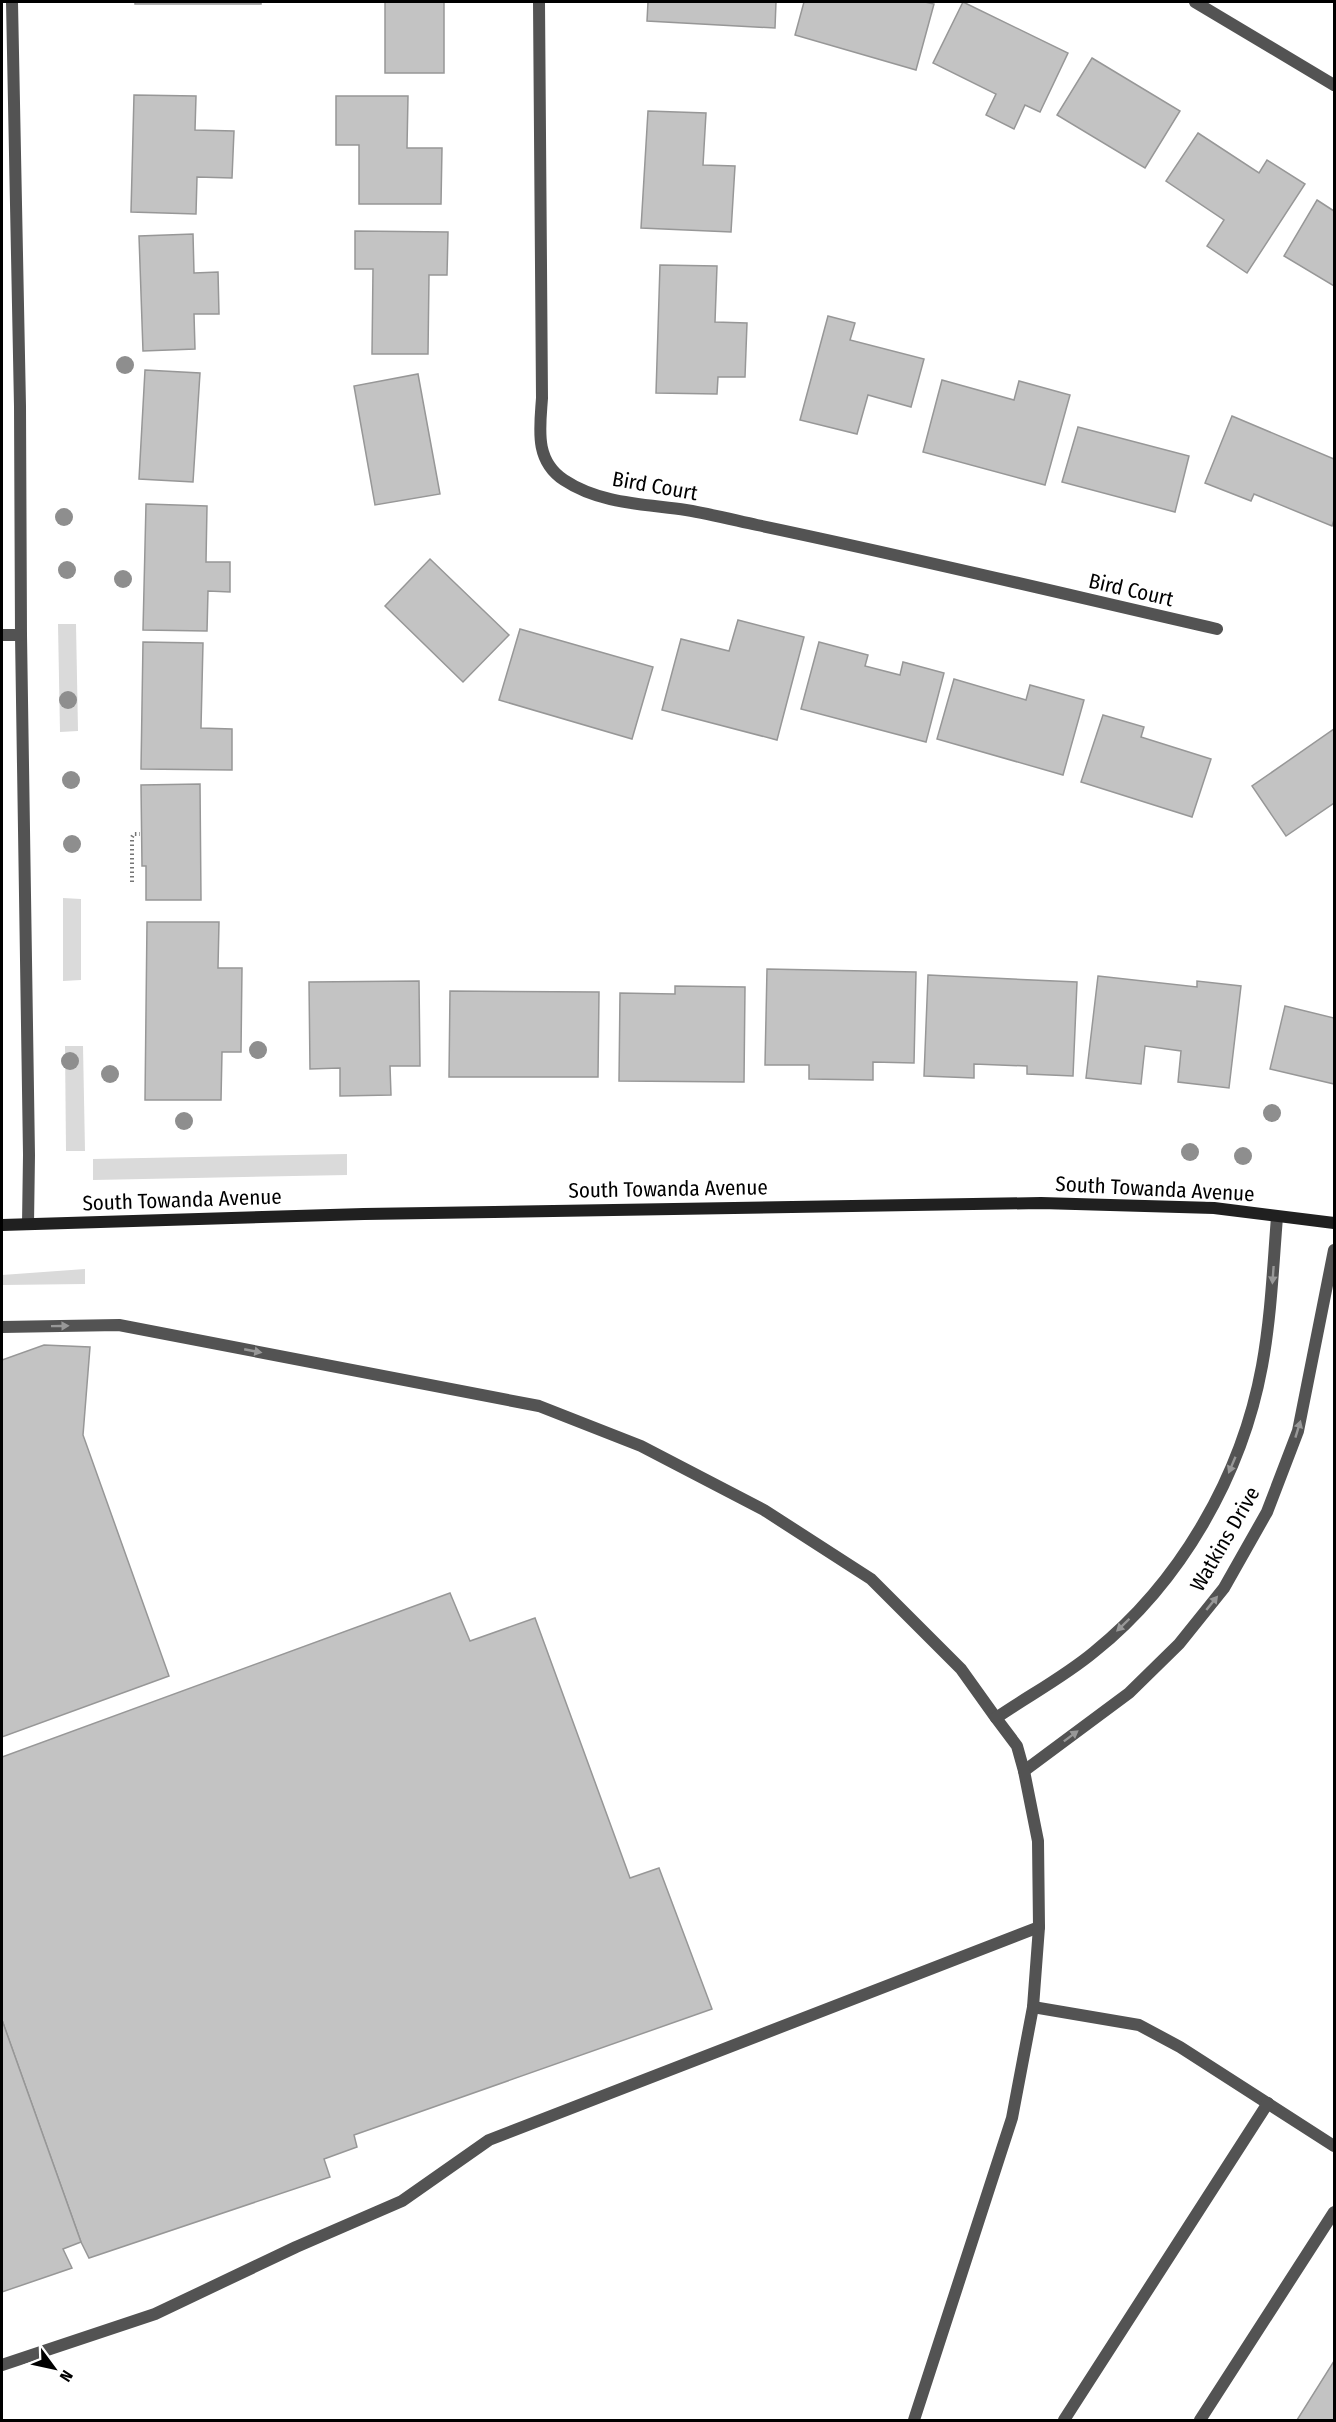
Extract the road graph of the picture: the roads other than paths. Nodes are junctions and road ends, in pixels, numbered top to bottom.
1 (12, 2) edge
2 (539, 2) edge
3 (1195, 2) edge
4 (1335, 86) edge
5 (1217, 630) dead end
6 (2, 635) edge
7 (21, 635) junction
8 (1277, 1217) junction
9 (1335, 1223) edge
10 (28, 1224) junction
11 (2, 1225) edge
12 (1335, 1250) edge
13 (2, 1327) edge
14 (996, 1718) junction
15 (1024, 1771) junction
16 (1039, 1927) junction
17 (1033, 2007) junction
18 (1268, 2103) junction
19 (1335, 2146) edge
20 (1335, 2212) edge
21 (2, 2365) edge
22 (914, 2421) edge
23 (1064, 2421) edge
24 (1200, 2421) edge

1 - 7 street
2 - 5 street, Bird Court
3 - 4 street
6 - 7 street
7 - 10 street
8 - 9 main road, South Towanda Avenue
8 - 10 main road, South Towanda Avenue
8 -> 14 street, Watkins Drive
10 - 11 main road, South Towanda Avenue
15 -> 12 street, Watkins Drive
13 -> 14 street
14 - 15 street
15 - 16 street
16 - 17 street
16 - 21 street
17 - 18 street
17 - 22 street
18 - 19 street
18 - 23 street
20 - 24 street

